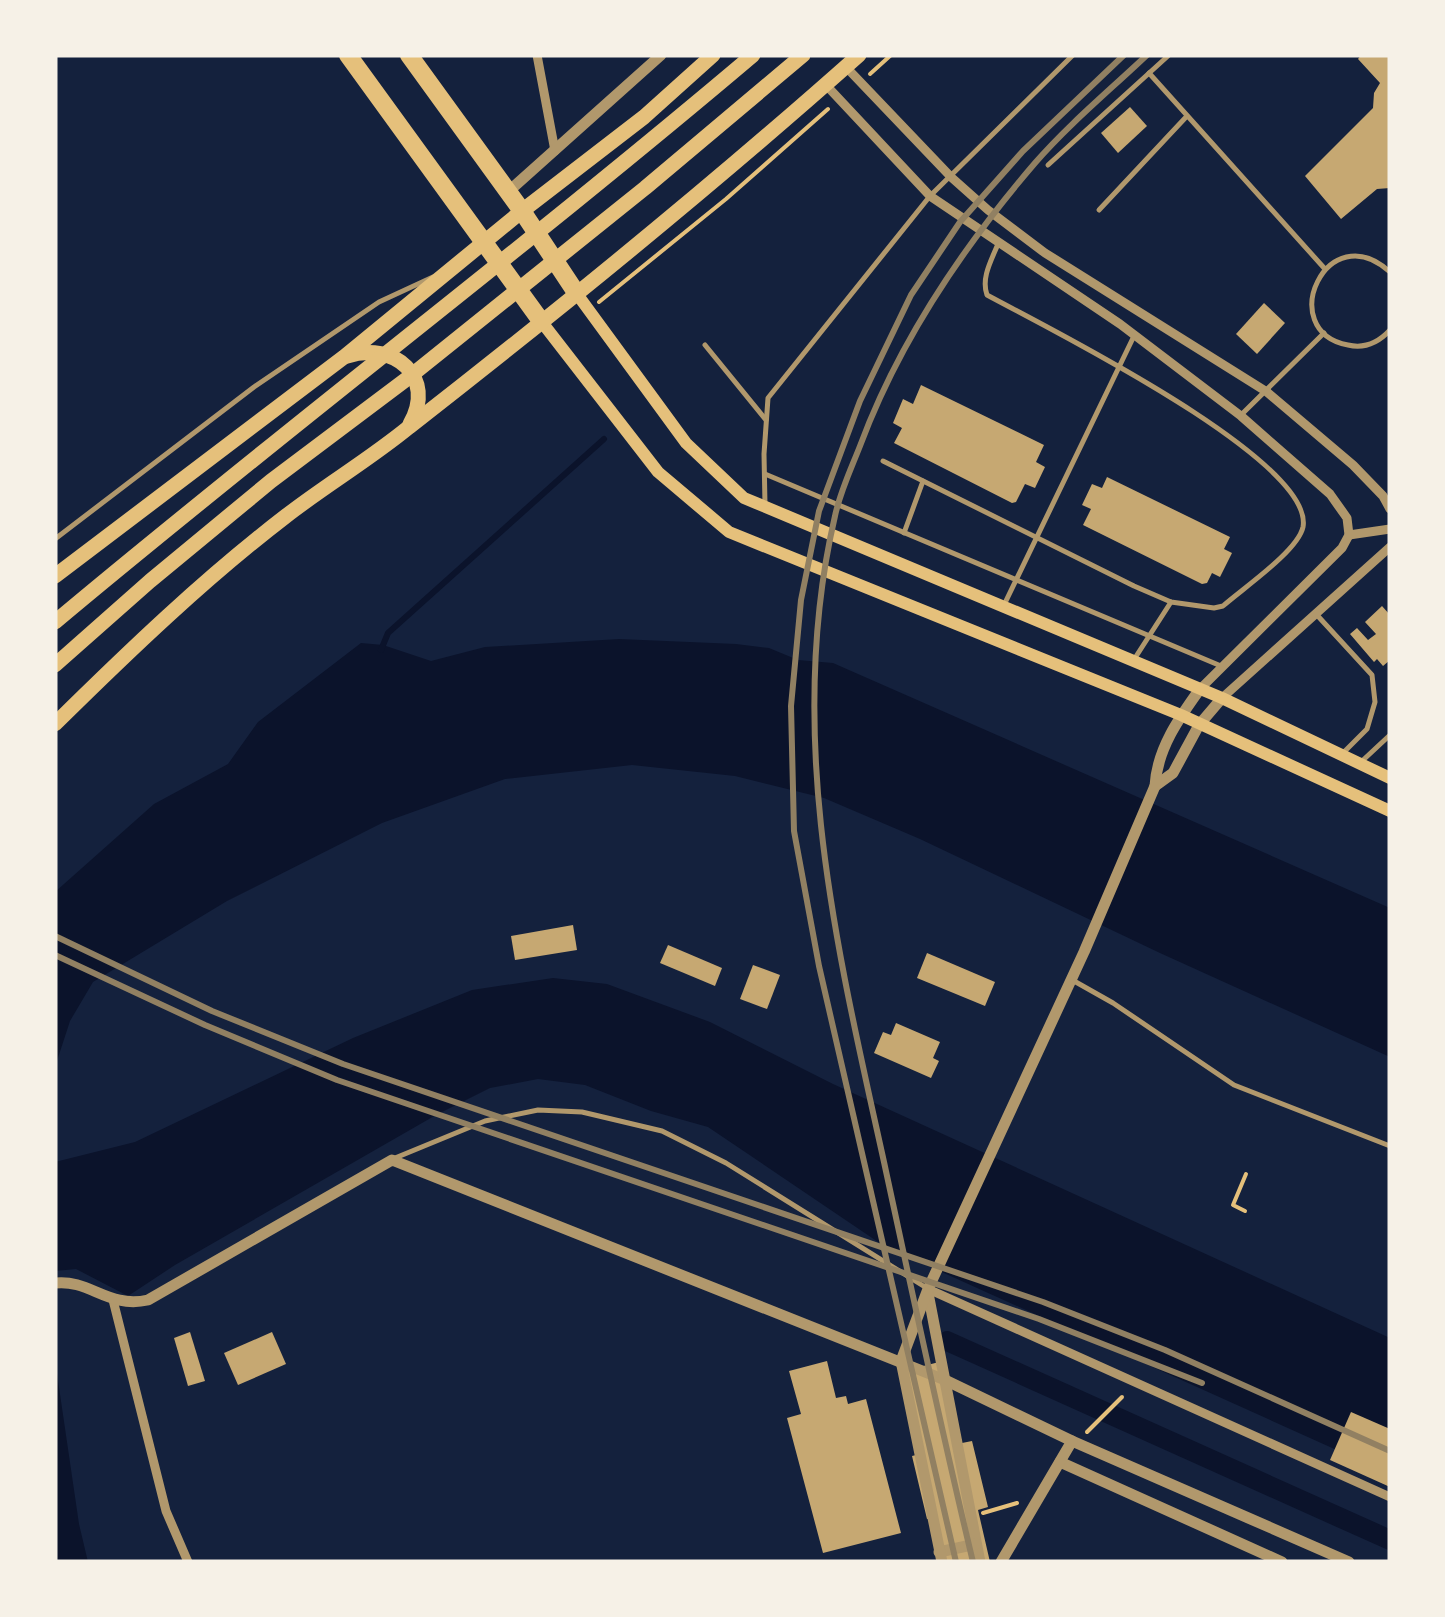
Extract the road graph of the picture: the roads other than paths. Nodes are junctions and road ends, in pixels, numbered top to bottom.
1 (348, 55) edge
2 (409, 55) edge
3 (537, 55) edge
4 (661, 55) edge
5 (713, 55) edge
6 (753, 55) edge
7 (802, 55) edge
8 (859, 55) edge
9 (1073, 55) edge
10 (1169, 55) edge
11 (846, 66) junction
12 (1148, 73) junction
13 (826, 84) junction
14 (1187, 116) junction
15 (555, 150) junction
16 (1048, 165) dead end
17 (950, 177) junction
18 (508, 192) junction
19 (930, 196) junction
20 (1098, 210) dead end
21 (522, 211) junction
22 (482, 244) junction
23 (998, 244) junction
24 (1325, 269) junction
25 (447, 272) junction
26 (1390, 272) edge
27 (577, 294) junction
28 (540, 321) junction
29 (1390, 330) edge
30 (1324, 333) junction
31 (1134, 335) junction
32 (705, 345) dead end
33 (343, 358) junction
34 (1118, 366) junction
35 (1267, 392) junction
36 (1240, 416) junction
37 (766, 420) junction
38 (406, 430) junction
39 (883, 461) dead end
40 (764, 474) junction
41 (923, 481) junction
42 (766, 508) junction
43 (1390, 509) edge
44 (1390, 529) edge
45 (904, 532) junction
46 (1349, 535) junction
47 (1034, 538) junction
48 (55, 539) edge
49 (1390, 547) edge
50 (55, 576) edge
51 (1015, 579) junction
52 (1170, 602) junction
53 (1003, 608) junction
54 (1316, 614) junction
55 (55, 622) edge
56 (1148, 635) junction
57 (1132, 663) junction
58 (55, 665) edge
59 (1222, 666) junction
60 (1200, 688) junction
61 (1222, 698) junction
62 (1178, 721) junction
63 (55, 724) edge
64 (1199, 725) junction
65 (1390, 735) edge
66 (1342, 756) junction
67 (1359, 764) junction
68 (1390, 778) edge
69 (1155, 786) junction
70 (1390, 811) edge
71 (1072, 980) junction
72 (1390, 1146) edge
73 (392, 1160) junction
74 (62, 1282) edge
75 (928, 1289) junction
76 (114, 1300) junction
77 (901, 1361) junction
78 (945, 1380) junction
79 (1072, 1441) junction
80 (1060, 1462) junction
81 (1390, 1497) edge
82 (976, 1544) junction
83 (941, 1557) edge
84 (188, 1562) edge
85 (980, 1562) edge
86 (1000, 1562) edge
87 (1282, 1562) edge
88 (1350, 1562) edge

1 - 22 highway
2 - 18 highway
3 - 15 street
4 - 15 street
5 - 21 main road
6 - 55 main road
7 - 58 main road
8 - 11 main road
9 - 17 lane
10 - 12 lane
11 - 13 main road
11 - 17 street
12 - 14 lane
12 - 16 lane
13 - 19 street
13 - 27 main road
14 - 20 lane
14 - 24 lane
15 - 18 street
17 - 19 lane
17 - 35 street
18 - 21 highway
19 - 23 street
19 - 37 lane
21 - 22 main road
21 - 27 highway
22 - 25 main road
22 - 28 highway
23 - 31 street
23 - 34 lane
24 - 26 lane
24 - 30 lane
25 - 33 main road
25 - 48 lane
27 - 28 main road
27 - 42 main road
28 - 38 main road
28 - 62 main road
29 - 30 lane
30 - 35 lane
31 - 34 lane
31 - 36 street
32 - 37 lane
33 - 38 main road
33 - 50 main road
34 - 47 lane
34 - 52 lane
35 - 36 lane
35 - 43 street
36 - 46 street
37 - 40 lane
38 - 63 main road
39 - 41 lane
40 - 42 lane
40 - 45 lane
41 - 45 lane
41 - 47 lane
42 - 53 main road
44 - 46 street
45 - 51 lane
46 - 59 street
47 - 51 lane
47 - 52 lane
49 - 54 street
51 - 53 lane
51 - 56 lane
52 - 56 lane
53 - 57 main road
54 - 61 street
54 - 66 lane
56 - 57 lane
56 - 59 lane
57 - 60 main road
59 - 60 street
60 - 61 main road
60 - 62 street
61 - 64 street
61 - 66 main road
62 - 64 main road
62 - 69 street
64 - 69 street
64 - 70 main road
65 - 67 lane
66 - 67 main road
67 - 68 main road
69 - 71 street
71 - 72 lane
71 - 75 street
73 - 75 lane
73 - 76 street
73 - 77 street
74 - 76 street
75 - 77 street
75 - 78 street
75 - 81 street
76 - 84 street
77 - 78 street
77 - 83 street
78 - 79 street
78 - 82 street
79 - 80 street
79 - 88 street
80 - 86 street
80 - 87 street
82 - 83 street
82 - 85 street

